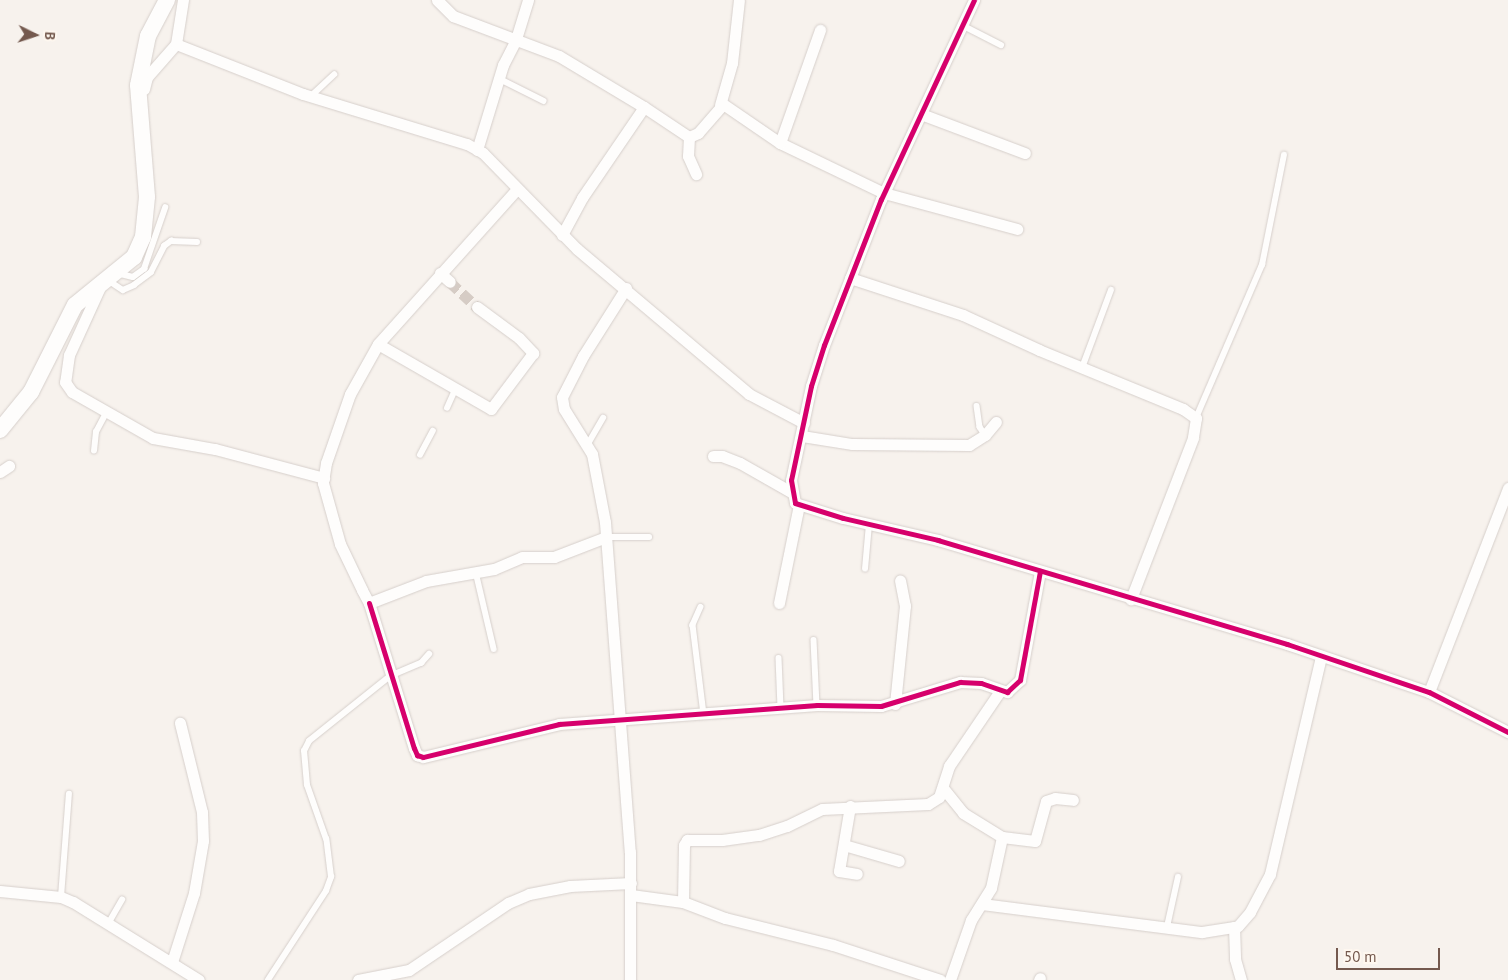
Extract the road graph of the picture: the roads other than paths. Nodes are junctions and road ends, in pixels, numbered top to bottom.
1 (167, 0) edge
2 (183, 0) edge
3 (437, 0) edge
4 (528, 0) edge
5 (739, 0) edge
6 (974, 0) edge
7 (962, 25) junction
8 (820, 30) dead end
9 (516, 39) junction
10 (176, 44) junction
11 (1001, 45) dead end
12 (334, 75) dead end
13 (498, 78) junction
14 (310, 97) junction
15 (544, 101) dead end
16 (720, 105) junction
17 (644, 107) junction
18 (140, 109) junction
19 (921, 114) junction
20 (689, 137) junction
21 (780, 143) junction
22 (477, 150) junction
23 (1025, 152) dead end
24 (1284, 155) dead end
25 (696, 174) dead end
26 (516, 190) junction
27 (884, 192) junction
28 (165, 208) dead end
29 (1017, 229) dead end
30 (562, 235) junction
31 (197, 242) dead end
32 (440, 273) junction
33 (108, 278) junction
34 (850, 278) junction
35 (450, 282) tunnel mouth
36 (626, 288) junction
37 (1111, 290) dead end
38 (477, 307) tunnel mouth
39 (378, 344) junction
40 (53, 349) junction
41 (1082, 368) junction
42 (65, 375) junction
43 (455, 390) junction
44 (977, 406) dead end
45 (447, 408) dead end
46 (107, 411) junction
47 (603, 418) dead end
48 (1196, 418) junction
49 (996, 422) dead end
50 (804, 423) junction
51 (0, 430) edge
52 (433, 430) dead end
53 (985, 435) junction
54 (802, 436) junction
55 (588, 444) junction
56 (94, 451) dead end
57 (420, 455) dead end
58 (714, 456) dead end
59 (324, 478) junction
60 (1508, 488) edge
61 (791, 492) junction
62 (799, 505) junction
63 (869, 524) junction
64 (606, 537) junction
65 (649, 537) dead end
66 (865, 569) dead end
67 (1040, 571) junction
68 (476, 572) junction
69 (900, 580) dead end
70 (1131, 599) junction
71 (370, 602) junction
72 (779, 603) dead end
73 (701, 607) dead end
74 (814, 640) dead end
75 (494, 649) dead end
76 (429, 654) dead end
77 (1321, 656) junction
78 (779, 658) dead end
79 (390, 676) junction
80 (1000, 691) junction
81 (1430, 692) junction
82 (895, 704) junction
83 (817, 705) junction
84 (781, 707) junction
85 (704, 714) junction
86 (621, 717) junction
87 (180, 723) dead end
88 (1508, 732) edge
89 (943, 788) junction
90 (69, 794) dead end
91 (1073, 800) dead end
92 (850, 806) junction
93 (1002, 838) junction
94 (844, 845) junction
95 (899, 862) dead end
96 (857, 874) dead end
97 (1178, 877) dead end
98 (631, 889) junction
99 (0, 891) edge
100 (61, 897) junction
101 (122, 900) dead end
102 (684, 902) junction
103 (982, 904) junction
104 (108, 924) junction
105 (1234, 927) junction
106 (1167, 928) junction
107 (172, 962) junction
108 (200, 980) edge
109 (268, 980) edge
110 (358, 980) edge
111 (630, 980) edge
112 (938, 980) edge
113 (950, 980) edge
114 (1241, 980) edge

1 - 18 street
2 - 10 street
3 - 9 street
4 - 9 street
5 - 16 street
6 - 7 street
7 - 11 lane
7 - 19 street
8 - 21 street
9 - 13 street
9 - 17 street
10 - 14 street
10 - 18 street
12 - 14 lane
13 - 15 lane
13 - 22 street
14 - 22 street
16 - 20 street
16 - 21 street
17 - 20 street
17 - 30 street
18 - 33 street
19 - 23 street
19 - 27 street
20 - 25 street
21 - 27 street
22 - 26 street
24 - 48 lane
26 - 30 street
26 - 32 street
27 - 29 street
27 - 34 street
28 - 33 lane
30 - 36 street
31 - 33 lane
32 - 35 street
32 - 39 street
33 - 40 street
33 - 42 street
34 - 41 street
34 - 50 street
36 - 50 street
36 - 55 street
37 - 41 lane
38 - 43 street
39 - 43 street
39 - 59 street
40 - 42 street
40 - 51 street
41 - 48 street
42 - 46 street
43 - 45 lane
44 - 53 lane
46 - 56 lane
46 - 59 street
47 - 55 lane
48 - 70 street
49 - 53 street
50 - 54 street
52 - 57 lane
53 - 54 street
54 - 61 street
55 - 64 street
58 - 61 street
59 - 71 street
60 - 81 street
61 - 62 street
62 - 63 street
62 - 72 street
63 - 66 lane
63 - 67 street
64 - 65 lane
64 - 68 street
64 - 86 street
67 - 70 street
67 - 80 street
68 - 71 street
68 - 75 lane
69 - 82 street
70 - 77 street
71 - 79 street
73 - 85 lane
74 - 83 lane
76 - 79 lane
77 - 81 street
77 - 105 street
78 - 84 lane
79 - 86 street
79 - 109 lane
80 - 82 street
80 - 89 street
81 - 88 street
82 - 83 street
83 - 84 street
84 - 85 street
85 - 86 street
86 - 98 street
87 - 107 street
89 - 92 street
89 - 93 street
90 - 100 lane
91 - 93 street
92 - 94 street
92 - 102 street
93 - 103 street
94 - 95 street
94 - 96 street
97 - 106 lane
98 - 102 street
98 - 110 street
98 - 111 street
99 - 100 street
100 - 104 street
101 - 104 lane
102 - 112 street
103 - 106 street
103 - 113 street
104 - 107 street
105 - 106 street
105 - 114 street
107 - 108 street

